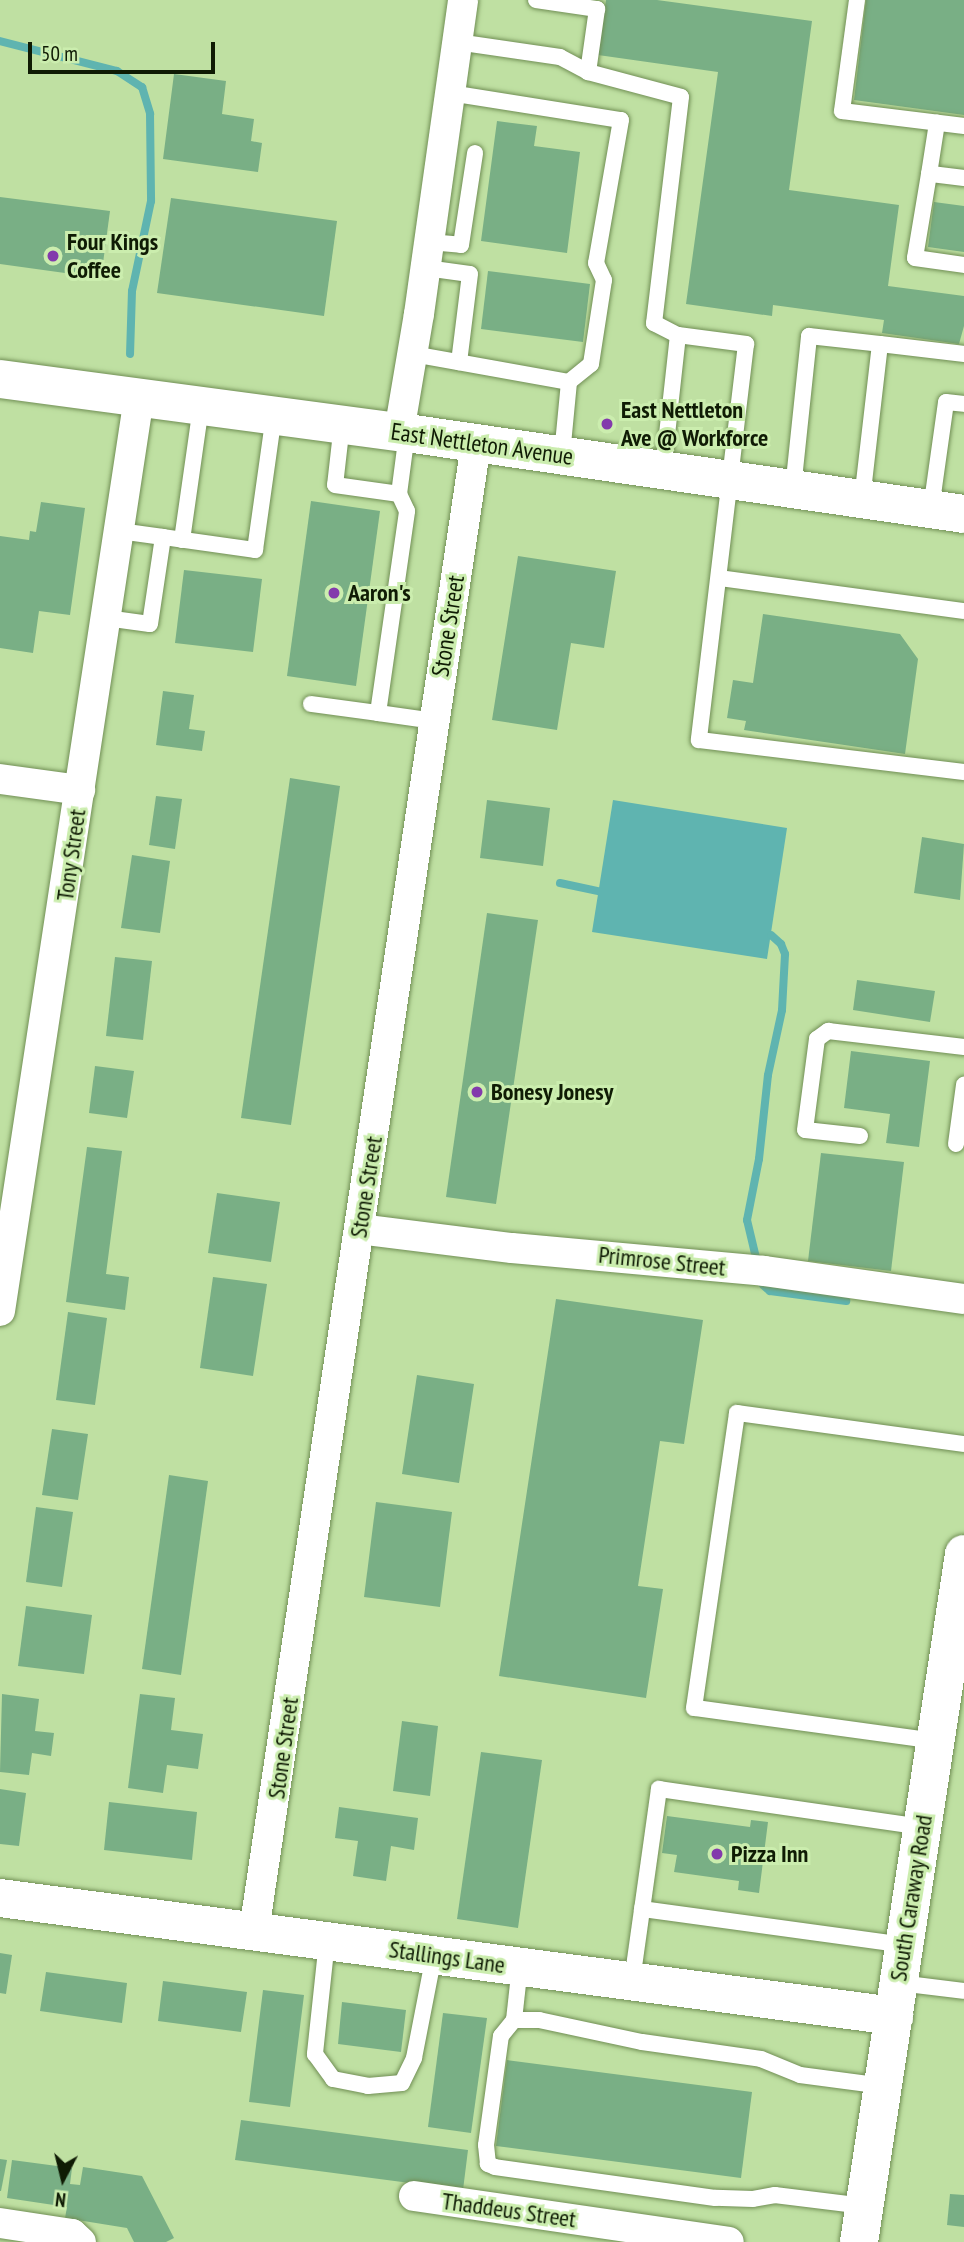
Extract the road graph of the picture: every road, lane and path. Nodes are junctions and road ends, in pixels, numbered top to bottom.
1 (463, 0) edge
2 (536, 0) edge
3 (857, 0) edge
4 (457, 42) junction
5 (588, 72) junction
6 (450, 93) junction
7 (937, 123) junction
8 (964, 126) edge
9 (475, 153) dead end
10 (929, 174) junction
11 (964, 178) edge
12 (461, 245) junction
13 (428, 255) junction
14 (964, 265) edge
15 (459, 272) junction
16 (678, 335) junction
17 (880, 344) junction
18 (413, 354) junction
19 (964, 354) edge
20 (459, 362) junction
21 (0, 379) edge
22 (569, 382) junction
23 (138, 397) junction
24 (964, 404) edge
25 (201, 405) junction
26 (274, 415) junction
27 (342, 424) junction
28 (403, 432) junction
29 (476, 443) junction
30 (562, 455) junction
31 (663, 470) junction
32 (732, 480) junction
33 (793, 489) junction
34 (399, 494) junction
35 (862, 499) junction
36 (948, 511) edge
37 (119, 531) junction
38 (163, 537) junction
39 (182, 540) junction
40 (719, 578) junction
41 (964, 611) edge
42 (106, 618) junction
43 (311, 704) dead end
44 (378, 713) junction
45 (434, 721) junction
46 (964, 772) edge
47 (0, 779) edge
48 (80, 790) junction
49 (964, 1047) edge
50 (964, 1086) edge
51 (860, 1136) dead end
52 (956, 1144) dead end
53 (12, 1158) edge
54 (359, 1229) junction
55 (964, 1300) edge
56 (0, 1311) edge
57 (964, 1444) edge
58 (964, 1554) edge
59 (936, 1741) junction
60 (922, 1827) junction
61 (0, 1898) edge
62 (642, 1909) junction
63 (254, 1931) junction
64 (327, 1941) junction
65 (904, 1945) junction
66 (434, 1955) junction
67 (520, 1966) junction
68 (632, 1982) junction
69 (964, 1992) edge
70 (896, 2000) junction
71 (513, 2020) junction
72 (883, 2086) junction
73 (414, 2196) dead end
74 (0, 2223) edge
75 (861, 2224) edge
76 (81, 2242) edge
77 (729, 2242) edge

1 - 4 street
2 - 5 lane
3 - 7 lane
4 - 5 lane
4 - 6 street
5 - 16 lane
6 - 13 street
6 - 22 lane
7 - 8 lane
7 - 10 lane
9 - 12 lane
10 - 11 lane
10 - 14 lane
12 - 13 lane
12 - 15 lane
13 - 15 lane
13 - 18 street
15 - 20 lane
16 - 31 lane
16 - 32 lane
17 - 19 lane
17 - 33 lane
17 - 35 lane
18 - 20 lane
18 - 28 street
20 - 22 lane
21 - 23 street, East Nettleton Avenue
22 - 30 lane
23 - 25 street, East Nettleton Avenue
23 - 37 street, Tony Street
24 - 36 lane
25 - 26 street, East Nettleton Avenue
25 - 39 lane
26 - 27 street, East Nettleton Avenue
26 - 39 lane
27 - 28 street, East Nettleton Avenue
27 - 34 lane
28 - 29 street, East Nettleton Avenue
28 - 34 lane
29 - 30 street, East Nettleton Avenue
29 - 45 street, Stone Street
30 - 31 street, East Nettleton Avenue
31 - 32 street, East Nettleton Avenue
32 - 33 street, East Nettleton Avenue
32 - 40 lane
33 - 35 street, East Nettleton Avenue
34 - 44 lane
35 - 36 street, East Nettleton Avenue
37 - 38 lane
37 - 42 street, Tony Street
38 - 39 lane
38 - 42 lane
40 - 41 lane
40 - 46 lane
42 - 48 street, Tony Street
43 - 44 lane
44 - 45 lane
45 - 54 street, Stone Street
47 - 48 street
48 - 53 street, Tony Street
49 - 51 lane
50 - 52 lane
53 - 56 street, Tony Street
54 - 55 street, Primrose Street
54 - 63 street, Stone Street
57 - 59 lane
58 - 59 street, South Caraway Road
59 - 60 street, South Caraway Road
60 - 62 lane
60 - 65 street, South Caraway Road
61 - 63 street, Stallings Lane
62 - 65 lane
62 - 68 lane
63 - 64 street, Stallings Lane
64 - 66 street, Stallings Lane
64 - 66 lane
65 - 70 street, South Caraway Road
66 - 67 street, Stallings Lane
67 - 68 street, Stallings Lane
67 - 71 lane
68 - 70 street, Stallings Lane
69 - 70 lane
70 - 72 street, South Caraway Road
71 - 72 lane
71 - 75 lane
72 - 75 street, South Caraway Road
73 - 77 street, Thaddeus Street
74 - 76 street

